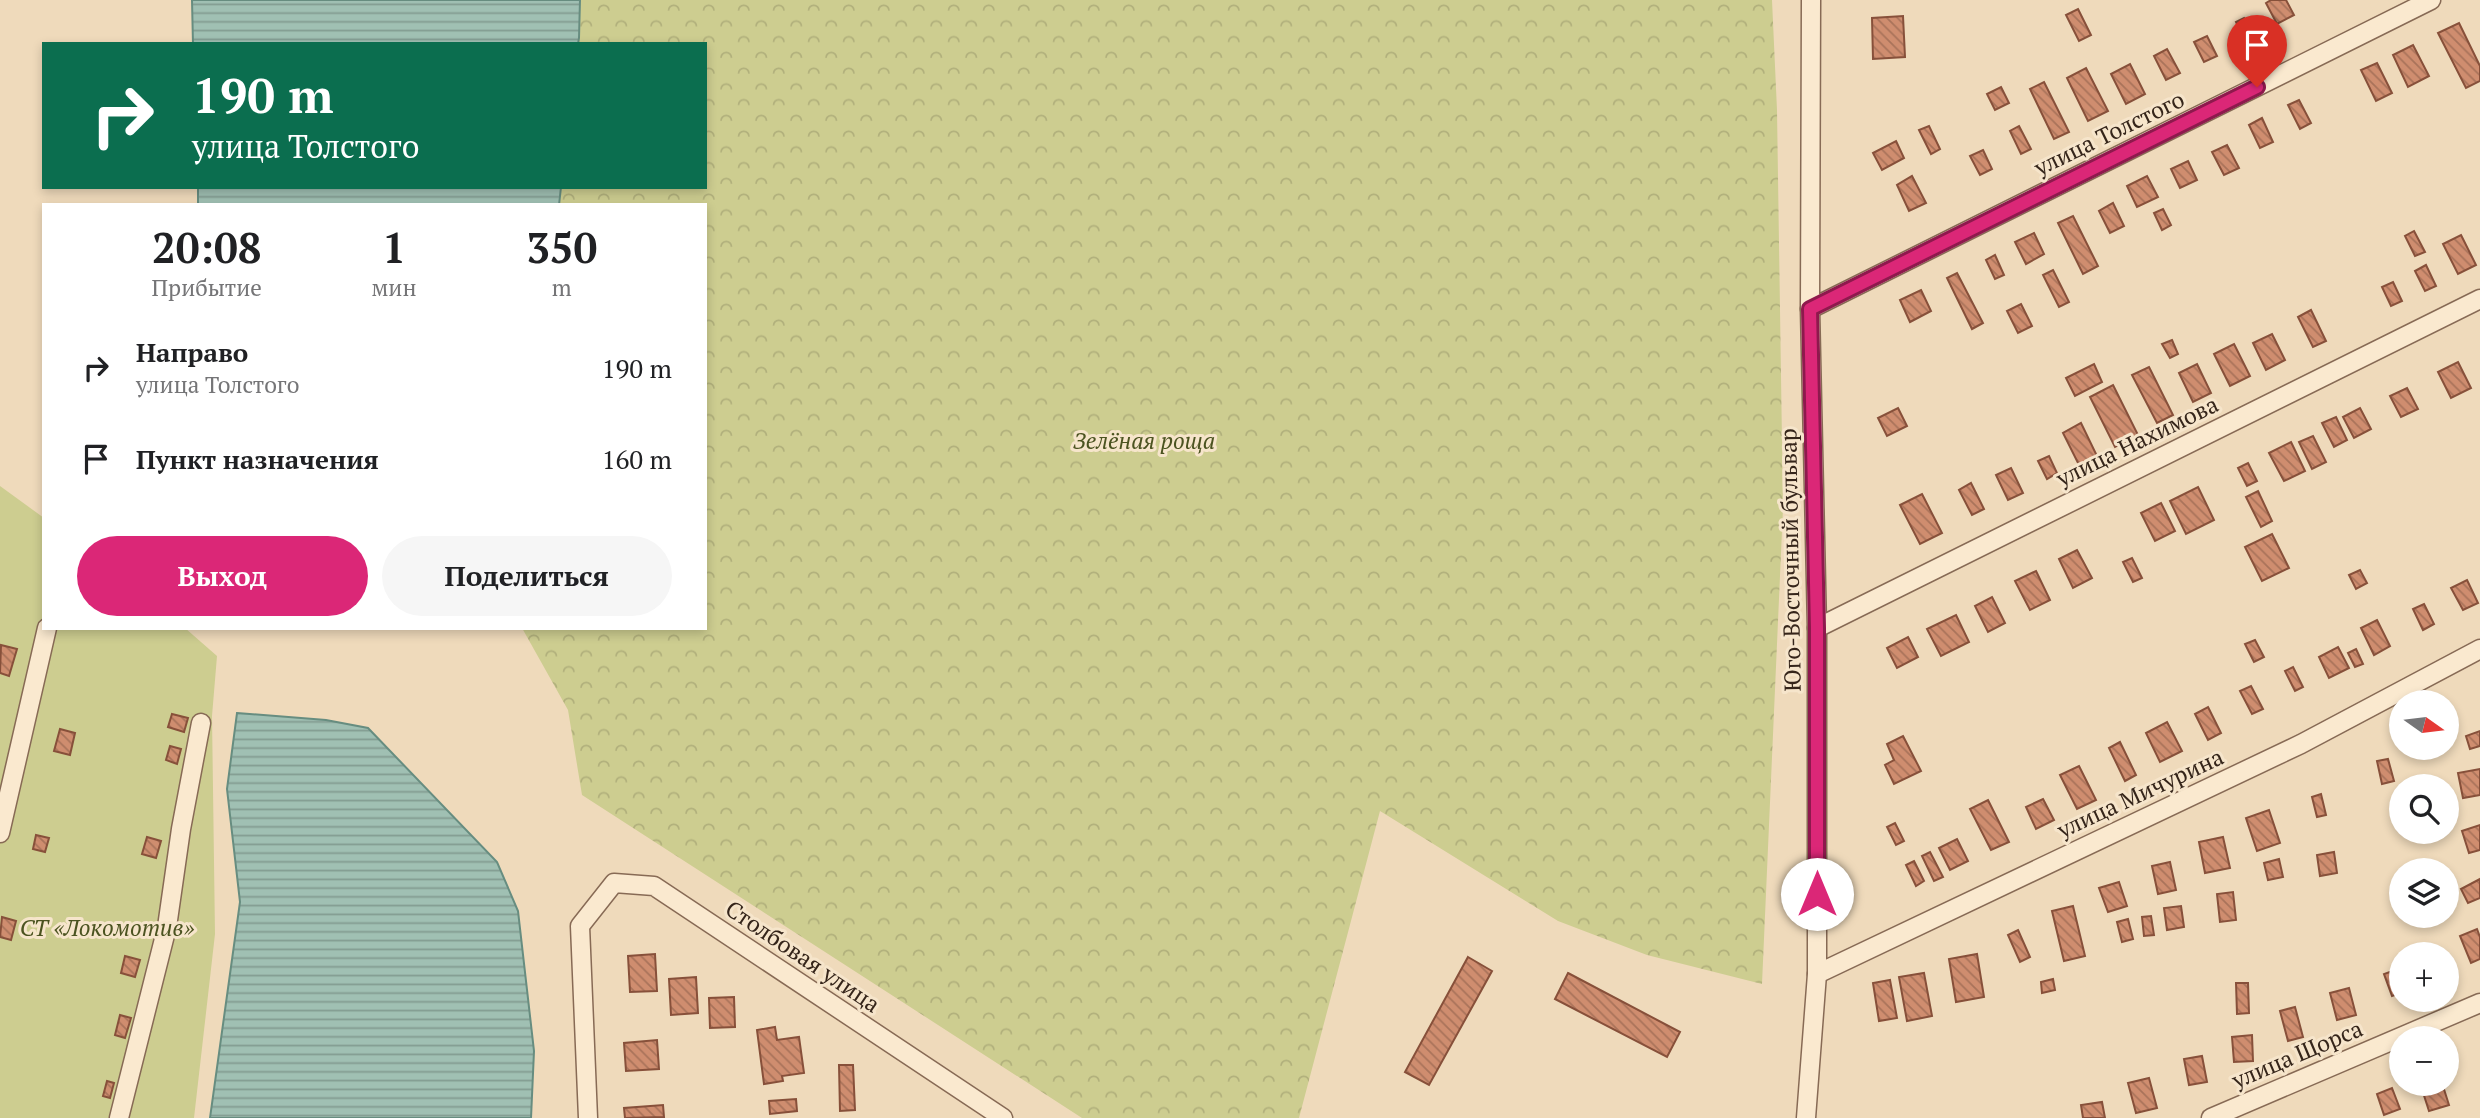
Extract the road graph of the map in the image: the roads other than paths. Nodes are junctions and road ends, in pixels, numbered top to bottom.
1 (1811, 0) edge
2 (2431, 0) edge
3 (2480, 299) edge
4 (1810, 309) junction
5 (1817, 628) junction
6 (47, 630) edge
7 (2480, 649) edge
8 (201, 723) dead end
9 (0, 833) edge
10 (1817, 974) junction
11 (2480, 1003) edge
12 (119, 1118) edge
13 (589, 1118) edge
14 (1003, 1118) edge
15 (1806, 1118) edge
16 (2211, 1118) edge

1 - 4 street, Юго-Восточный бульвар
2 - 4 street, улица Толстого
3 - 5 street, улица Нахимова
4 - 5 street, Юго-Восточный бульвар
5 - 10 street, Юго-Восточный бульвар
6 - 9 street
7 - 10 street, улица Мичурина
8 - 12 street
10 - 15 street, Юго-Восточный бульвар
11 - 16 street, улица Щорса
13 - 14 street, Столбовая улица

